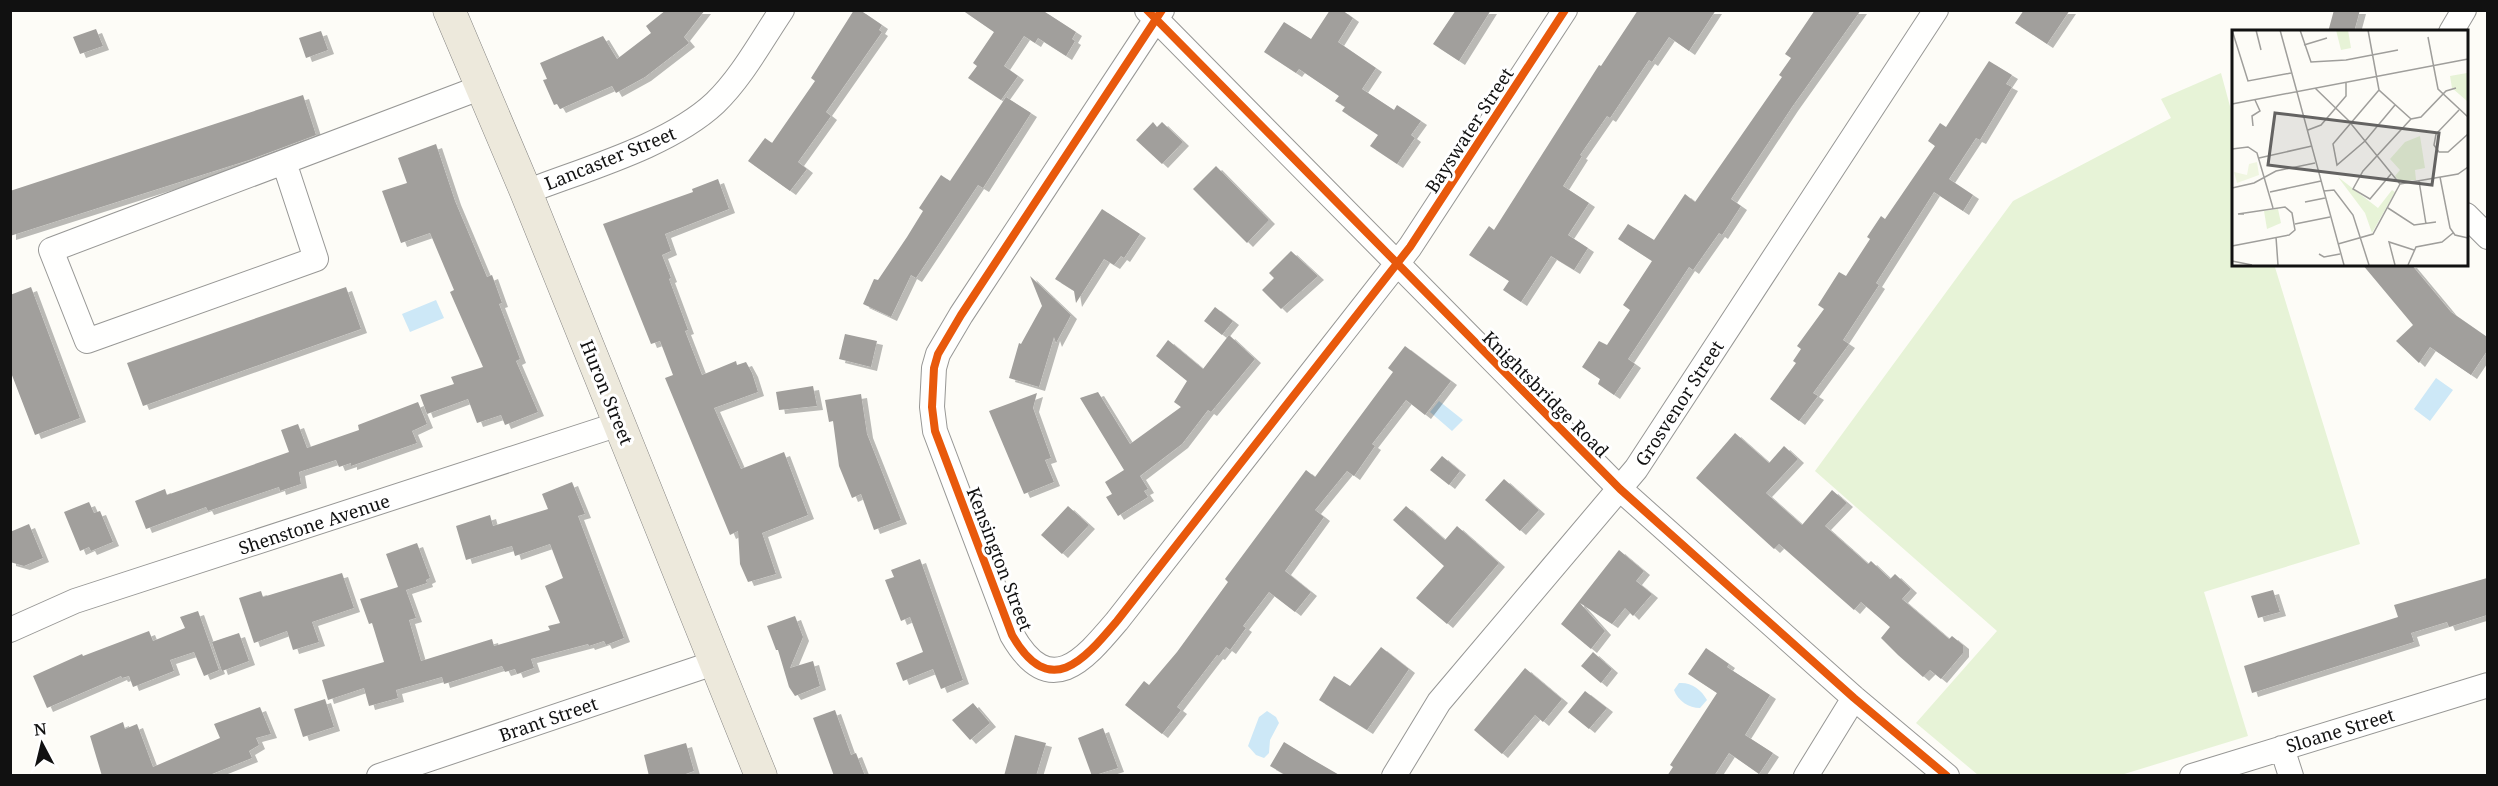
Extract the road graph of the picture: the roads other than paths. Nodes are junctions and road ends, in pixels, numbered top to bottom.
1 (449, 10) edge
2 (782, 10) edge
3 (1565, 10) edge
4 (1936, 10) edge
5 (2463, 10) edge
6 (1155, 14) edge
7 (2452, 30) edge
8 (482, 87) junction
9 (284, 162) junction
10 (526, 192) junction
11 (2468, 217) edge
12 (2487, 237) edge
13 (1395, 265) junction
14 (619, 424) junction
15 (1620, 489) junction
16 (10, 630) edge
17 (717, 662) junction
18 (2487, 685) edge
19 (1854, 698) junction
20 (2282, 748) junction
21 (380, 776) edge
22 (761, 776) edge
23 (1394, 776) edge
24 (1806, 776) edge
25 (1947, 776) edge
26 (2192, 776) edge
27 (2291, 776) edge

1 - 8 main road, Huron Street
2 - 10 street, Lancaster Street
3 - 13 street, Bayswater Street
4 - 15 street, Grosvenor Street
5 - 7 street
6 - 13 street, Knightsbridge Road
6 - 13 street, Kensington Street
8 - 9 street
8 - 10 main road, Huron Street
9 - 9 street
10 - 14 main road, Huron Street
11 - 12 street
13 - 15 street, Knightsbridge Road
14 - 16 street, Shenstone Avenue
14 - 17 main road, Huron Street
15 - 19 street, Knightsbridge Road
15 - 23 street, Grosvenor Street
17 - 21 street, Brant Street
17 - 22 main road, Huron Street
18 - 20 street, Sloane Street
19 - 24 street
19 - 25 street, Knightsbridge Road
20 - 26 street, Sloane Street
20 - 27 street

